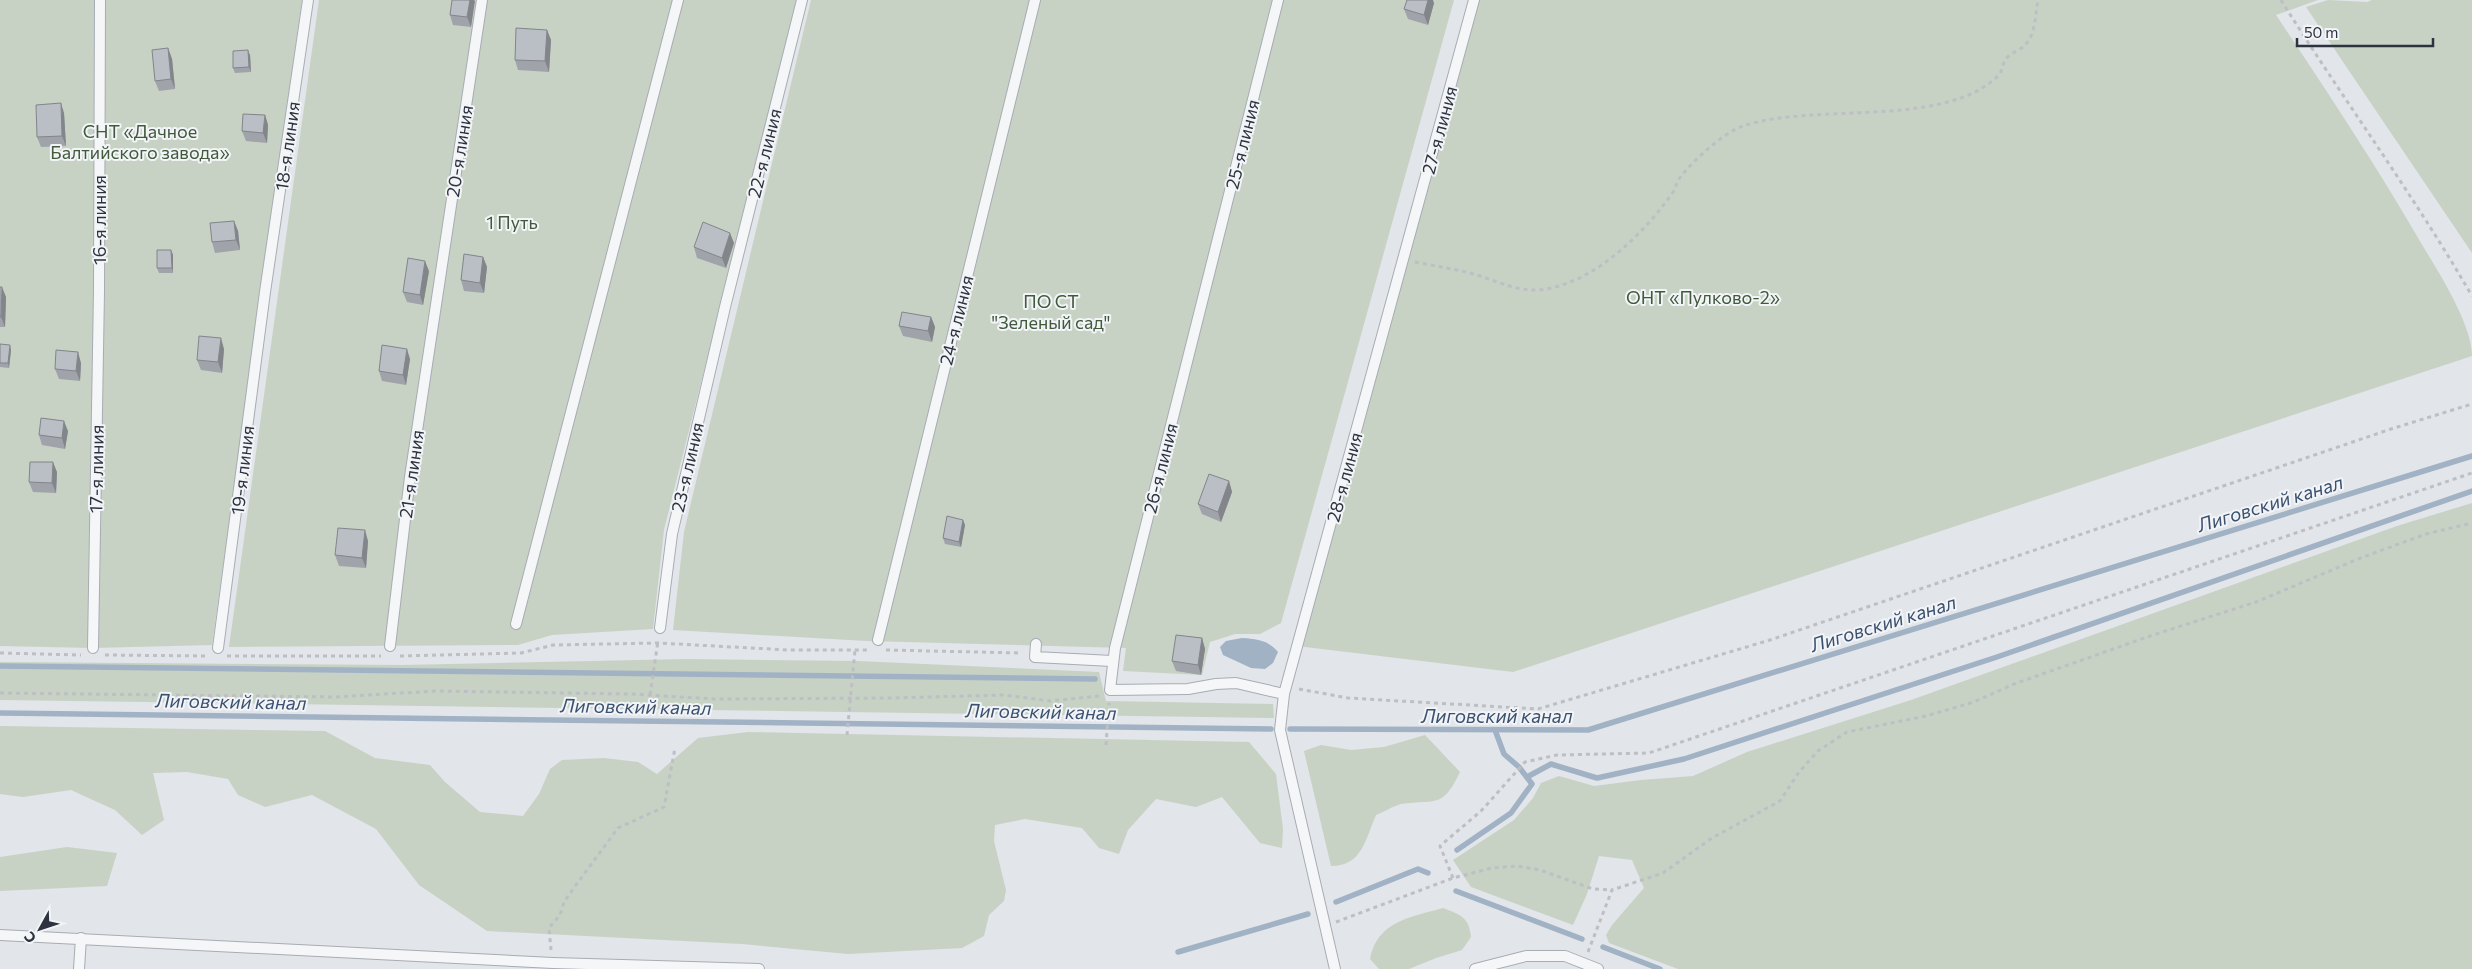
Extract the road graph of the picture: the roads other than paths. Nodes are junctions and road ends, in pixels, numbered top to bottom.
1 (100, 0) edge
2 (308, 0) edge
3 (482, 0) edge
4 (678, 0) edge
5 (802, 0) edge
6 (1035, 0) edge
7 (1278, 0) edge
8 (1474, 0) edge
9 (1403, 259) joint
10 (1206, 288) joint
11 (99, 291) joint
12 (265, 292) joint
13 (436, 303) joint
14 (725, 307) joint
15 (516, 624) dead end
16 (660, 628) dead end
17 (878, 640) dead end
18 (1036, 644) dead end
19 (93, 648) dead end
20 (218, 648) dead end
21 (390, 651) road end
22 (1112, 661) junction
23 (1284, 694) junction
24 (0, 935) edge
25 (81, 938) junction
26 (79, 969) edge
27 (760, 969) edge
28 (1335, 969) edge
29 (1476, 969) edge
30 (1598, 969) edge

1 - 11 lane, 16-я линия
2 - 12 lane, 18-я линия
3 - 13 lane, 20-я линия
4 - 15 lane
5 - 14 lane, 22-я линия
6 - 17 lane, 24-я линия
7 - 10 lane, 25-я линия
8 - 9 lane, 27-я линия
9 - 23 lane, 28-я линия
10 - 22 lane, 26-я линия
11 - 19 lane, 17-я линия
12 - 20 lane, 19-я линия
13 - 21 lane, 21-я линия
14 - 16 lane, 23-я линия
18 - 22 lane
22 - 23 lane, 26-я линия
23 - 28 lane, 28-я линия
24 - 25 lane
25 - 26 lane
25 - 27 lane
29 - 30 lane

